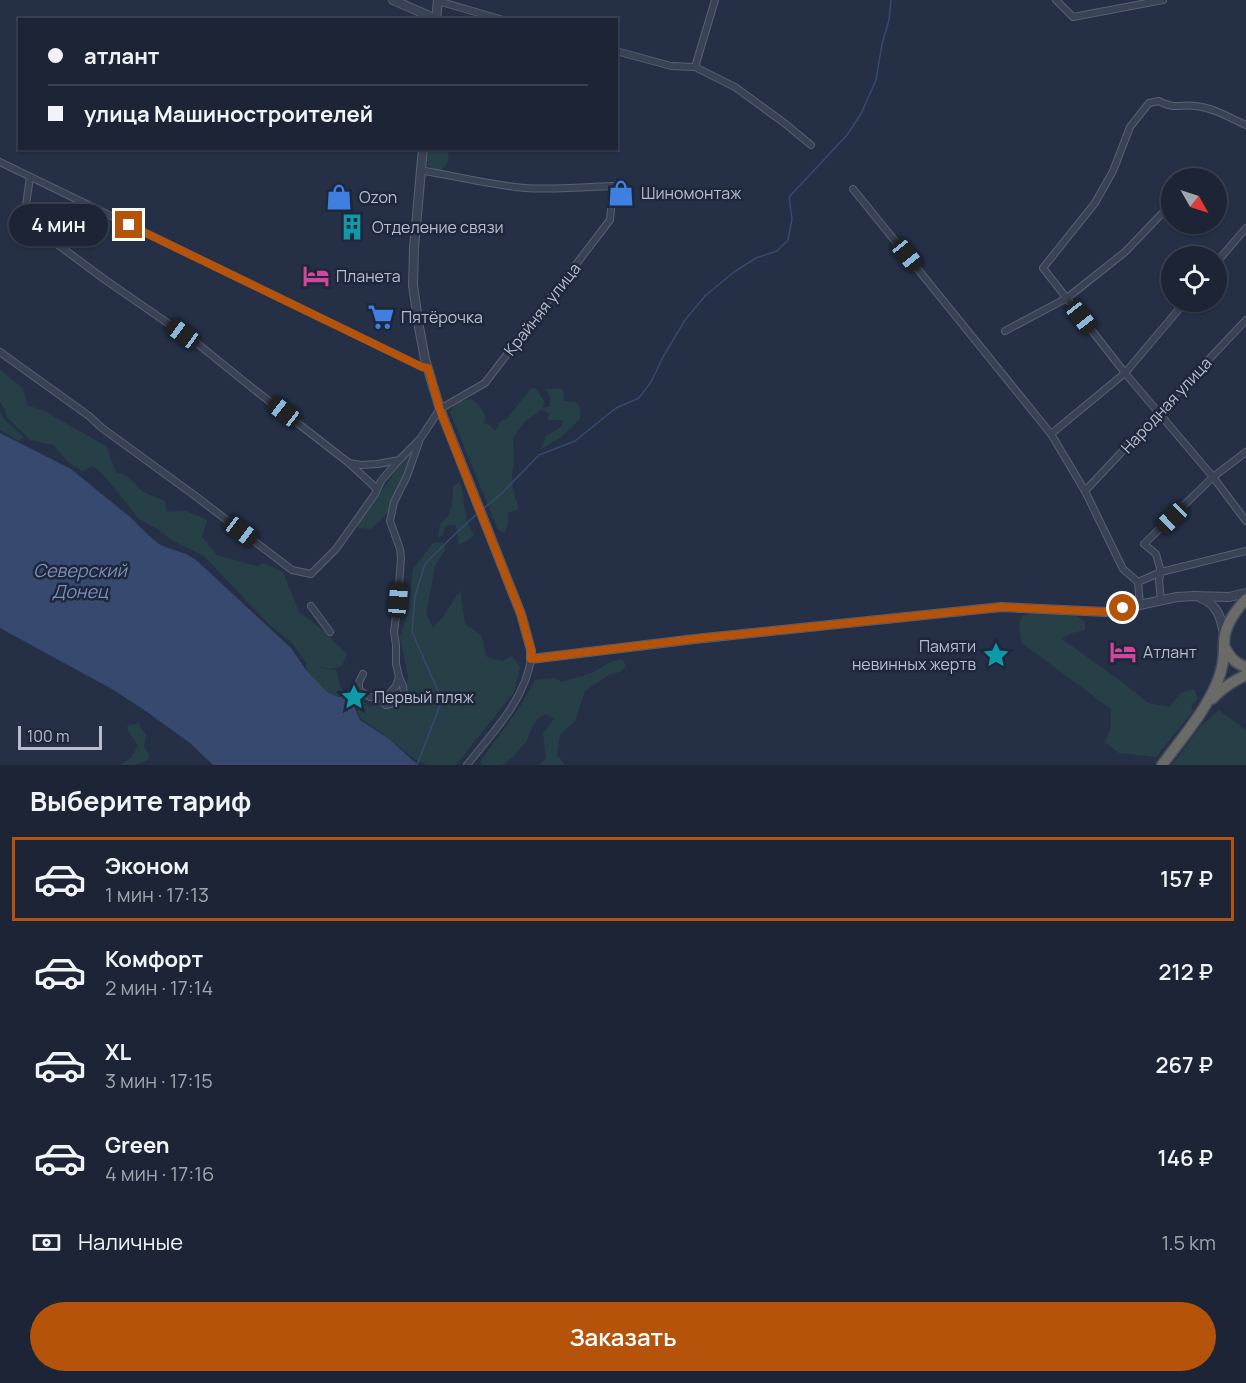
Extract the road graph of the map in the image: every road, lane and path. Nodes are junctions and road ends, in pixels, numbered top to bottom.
1 (393, 0) edge
2 (438, 0) edge
3 (715, 0) edge
4 (1056, 0) edge
5 (1163, 0) edge
6 (434, 18) edge
7 (436, 18) edge
8 (496, 18) edge
9 (618, 52) edge
10 (695, 67) junction
11 (1246, 125) edge
12 (811, 145) dead end
13 (423, 150) edge
14 (0, 162) edge
15 (420, 171) junction
16 (30, 177) junction
17 (853, 189) dead end
18 (1161, 214) edge
19 (1246, 228) edge
20 (1227, 251) edge
21 (1067, 298) junction
22 (1177, 312) edge
23 (1246, 320) edge
24 (1005, 331) dead end
25 (0, 351) edge
26 (428, 368) junction
27 (1125, 373) junction
28 (440, 410) junction
29 (1159, 413) junction
30 (1051, 434) junction
31 (420, 439) junction
32 (1246, 452) edge
33 (399, 460) junction
34 (349, 463) junction
35 (1213, 477) junction
36 (377, 489) junction
37 (1085, 491) junction
38 (1246, 521) edge
39 (1246, 550) edge
40 (1161, 572) junction
41 (1138, 582) junction
42 (1246, 593) edge
43 (1194, 596) junction
44 (1246, 599) edge
45 (1161, 601) junction
46 (1140, 605) junction
47 (311, 606) dead end
48 (330, 632) dead end
49 (1224, 641) junction
50 (531, 659) junction
51 (1246, 667) edge
52 (363, 674) dead end
53 (1246, 675) edge
54 (399, 677) junction
55 (386, 699) junction
56 (1202, 710) junction
57 (467, 765) edge
58 (1162, 765) edge

1 - 6 street
2 - 7 street
2 - 8 street
3 - 10 street
4 - 5 street
9 - 10 street
10 - 12 street
11 - 21 street
13 - 15 street
14 - 16 street
15 - 26 street
15 - 28 street, Крайняя улица
16 - 26 street
16 - 34 street
17 - 30 street
18 - 21 street
19 - 20 street
21 - 24 street
21 - 27 street
22 - 27 street
23 - 29 street, Народная улица
25 - 36 street
26 - 28 street
27 - 29 street
27 - 30 street
28 - 31 street
28 - 50 street
29 - 35 street
29 - 37 street, Народная улица
30 - 37 street
31 - 33 street
31 - 54 street
32 - 35 street
33 - 34 street
33 - 36 street
34 - 36 street
35 - 38 street
35 - 40 street
37 - 41 street
39 - 40 street
40 - 41 street
40 - 45 street
41 - 46 street
42 - 43 street
43 - 45 street
43 - 49 street
44 - 49 highway
45 - 46 street
46 - 50 street
47 - 48 street
49 - 51 highway
49 - 56 highway
50 - 57 street
52 - 55 street
53 - 56 highway
54 - 55 street
54 - 55 street
56 - 58 highway

